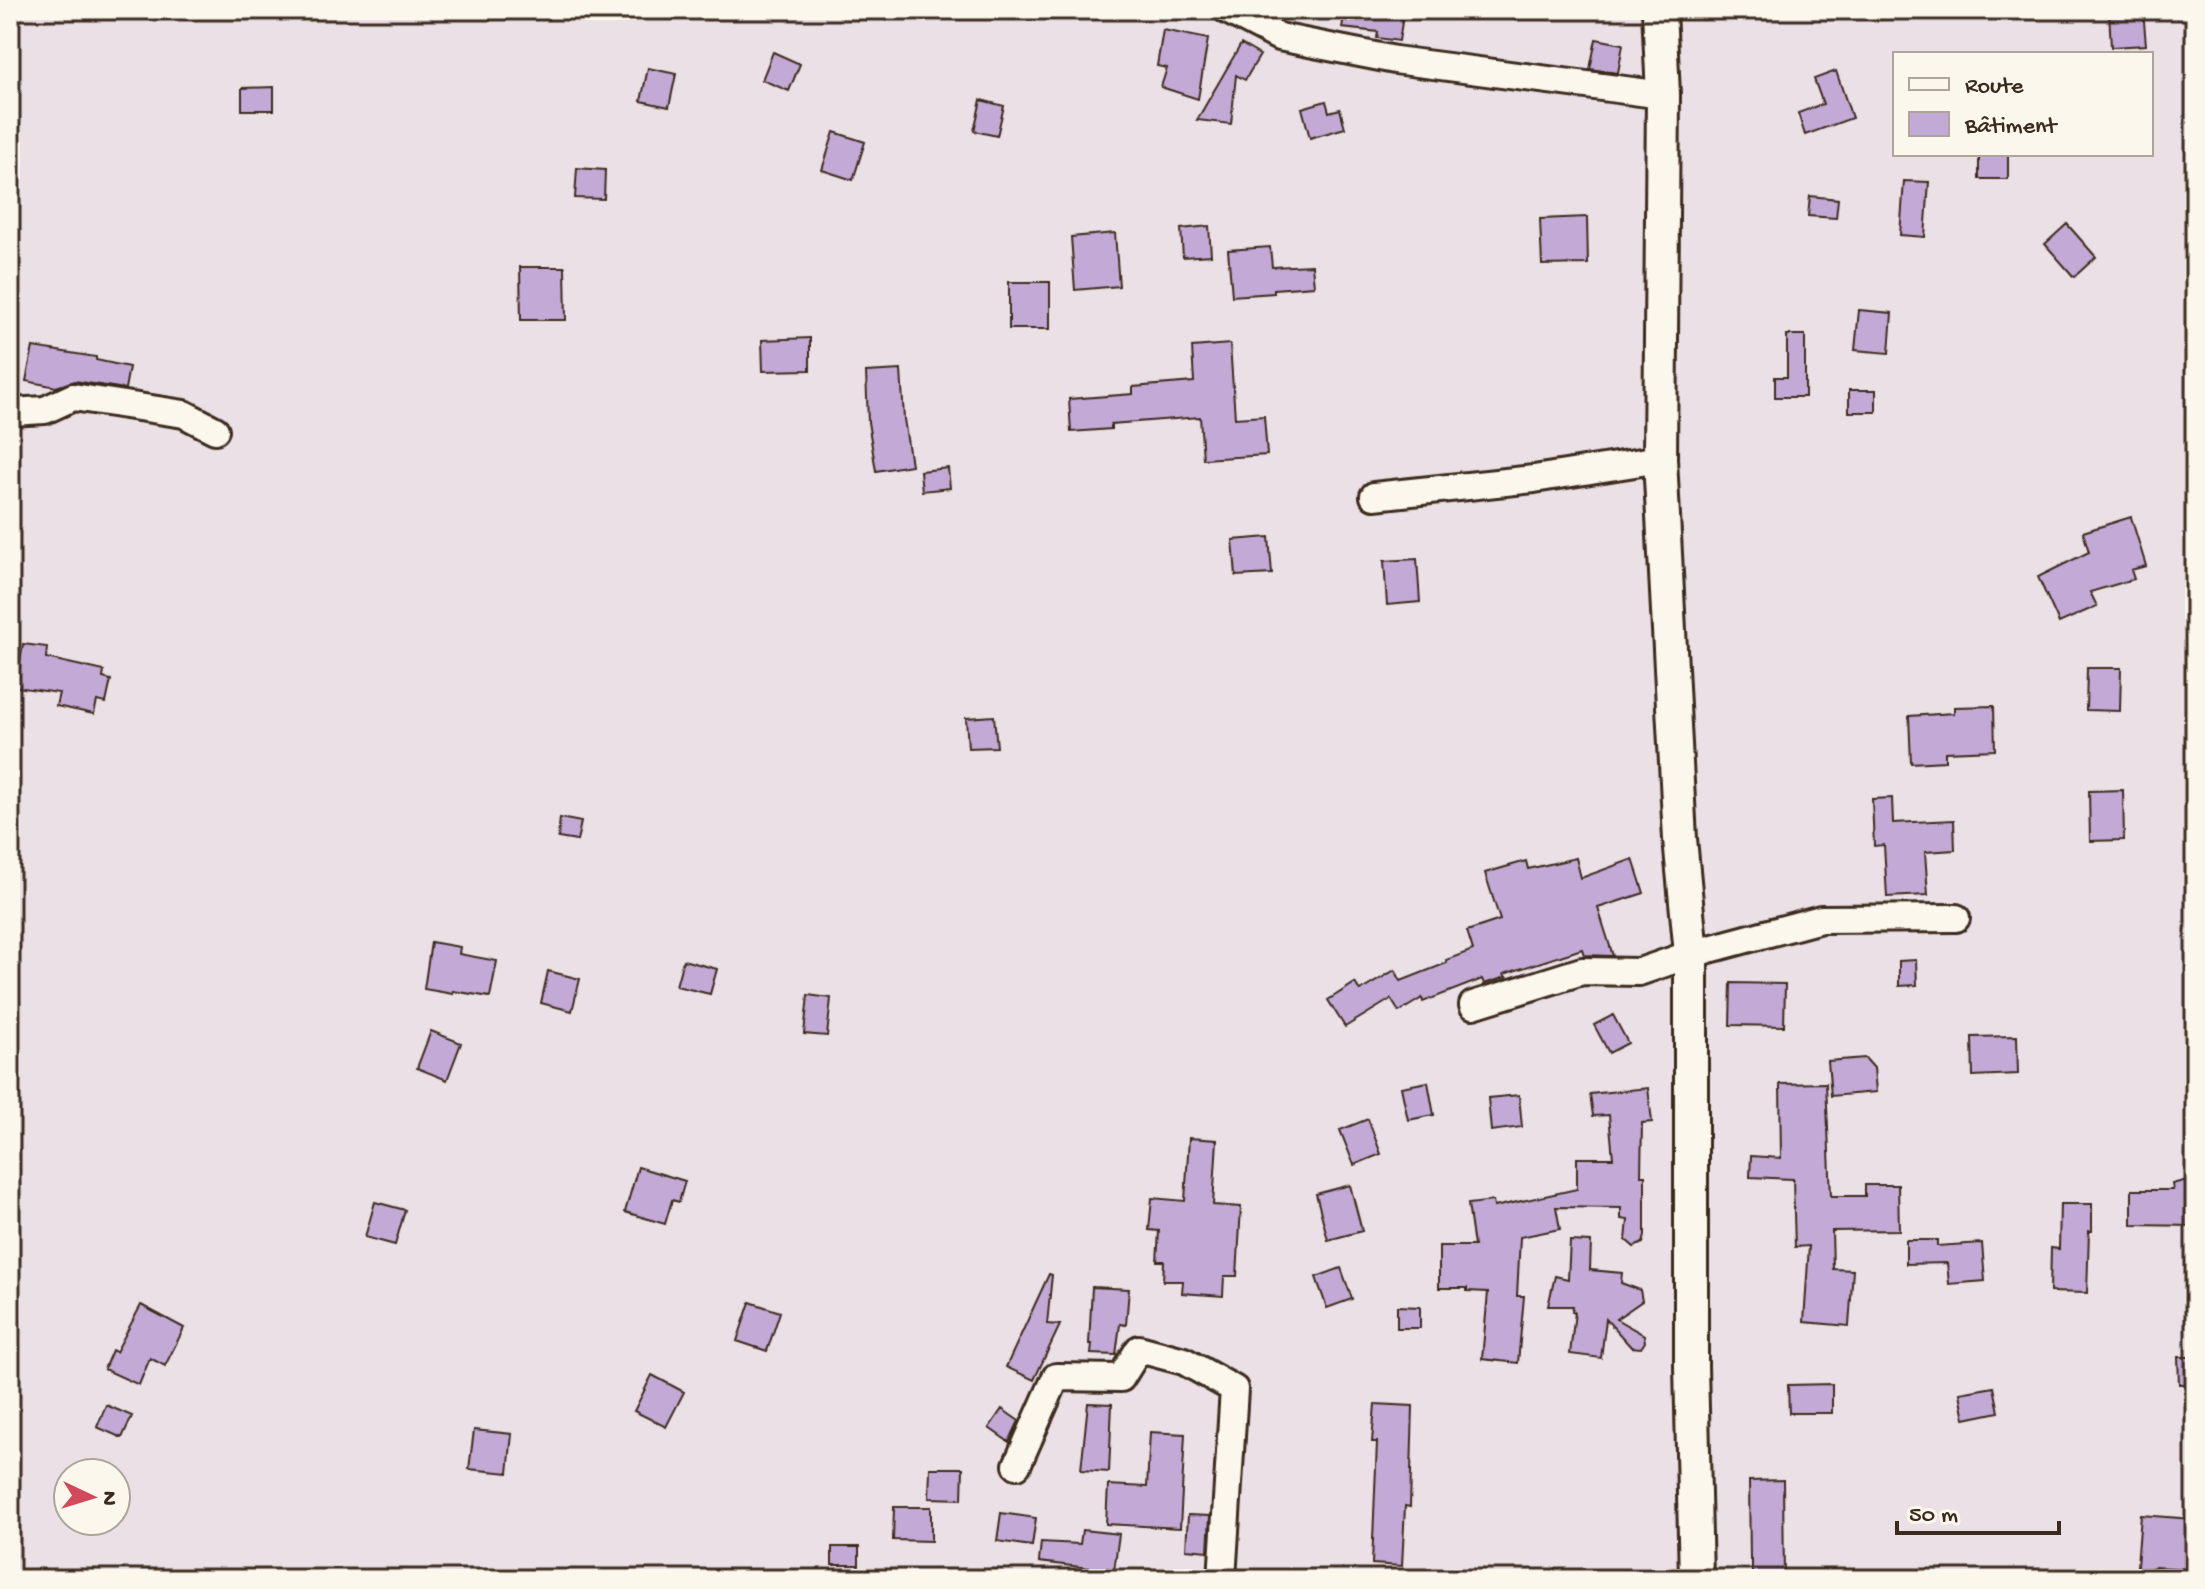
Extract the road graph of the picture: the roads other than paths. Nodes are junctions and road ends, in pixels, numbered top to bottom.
1 (1227, 10) edge
2 (1659, 10) edge
3 (1663, 95) junction
4 (10, 412) edge
5 (215, 430) dead end
6 (1660, 459) junction
7 (1374, 496) dead end
8 (1956, 918) dead end
9 (1691, 954) junction
10 (1473, 1005) dead end
11 (1017, 1465) dead end
12 (1222, 1579) edge
13 (1696, 1579) edge

1 - 3 street
2 - 3 main road
3 - 6 main road
4 - 5 street
6 - 7 street
6 - 9 main road
8 - 9 street
9 - 10 street
9 - 13 main road
11 - 12 street

